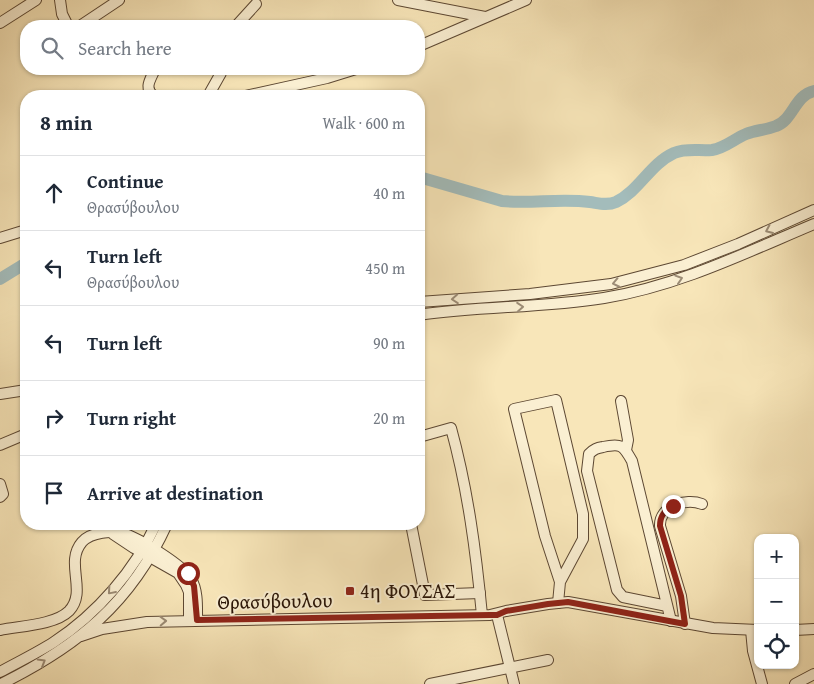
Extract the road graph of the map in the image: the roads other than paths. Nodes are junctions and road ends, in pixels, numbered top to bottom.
1 (36, 0) edge
2 (60, 0) edge
3 (119, 0) edge
4 (398, 0) edge
5 (526, 0) edge
6 (257, 1) edge
7 (485, 17) junction
8 (65, 20) edge
9 (89, 20) edge
10 (241, 20) edge
11 (0, 23) edge
12 (425, 43) edge
13 (152, 75) edge
14 (219, 75) edge
15 (336, 75) edge
16 (148, 90) edge
17 (211, 90) edge
18 (272, 90) edge
19 (814, 210) edge
20 (814, 224) edge
21 (20, 232) edge
22 (0, 238) edge
23 (425, 302) edge
24 (425, 315) edge
25 (20, 391) edge
26 (0, 394) edge
27 (621, 401) dead end
28 (425, 435) edge
29 (20, 437) edge
30 (0, 445) edge
31 (626, 450) junction
32 (0, 484) edge
33 (0, 497) edge
34 (702, 504) dead end
35 (154, 530) edge
36 (164, 530) edge
37 (412, 530) edge
38 (148, 552) junction
39 (560, 582) junction
40 (480, 593) junction
41 (558, 603) junction
42 (667, 606) junction
43 (482, 615) junction
44 (497, 615) junction
45 (193, 620) junction
46 (671, 621) junction
47 (685, 624) junction
48 (814, 629) edge
49 (0, 630) edge
50 (754, 630) edge
51 (799, 630) edge
52 (81, 636) junction
53 (754, 655) edge
54 (548, 660) dead end
55 (509, 668) junction
56 (758, 669) edge
57 (0, 672) edge
58 (814, 674) edge
59 (1, 684) edge
60 (430, 684) edge
61 (514, 684) edge
62 (762, 684) edge
63 (795, 684) edge

1 - 11 street
2 - 8 street
3 - 9 street
4 - 7 street
5 - 7 street
6 - 10 street
7 - 12 street
13 - 16 street
14 - 17 street
15 - 18 street
19 -> 23 street
24 -> 20 street
21 - 22 street
25 - 26 street
27 - 31 street
28 - 40 street
29 - 30 street
31 - 42 street
31 - 42 street
32 - 33 street
34 - 47 street
35 - 38 street
36 - 38 street
37 - 40 street
38 - 45 street, Θρασύβουλου
38 - 49 street, Θρασύβουλου
38 - 52 street
38 -> 57 street
39 - 39 street
39 - 41 street
40 - 43 street
41 - 44 street, Θρασύβουλου
41 - 46 street, Θρασύβουλου
42 - 46 street
43 - 44 street, Θρασύβουλου
43 - 45 street, Θρασύβουλου
44 - 55 street
52 -> 45 street
46 - 47 street, Θρασύβουλου
47 - 50 street, Θρασύβουλου
48 - 51 street
50 - 53 street
59 -> 52 street
54 - 55 street
55 - 60 street
55 - 61 street
56 - 62 street
58 - 63 street

